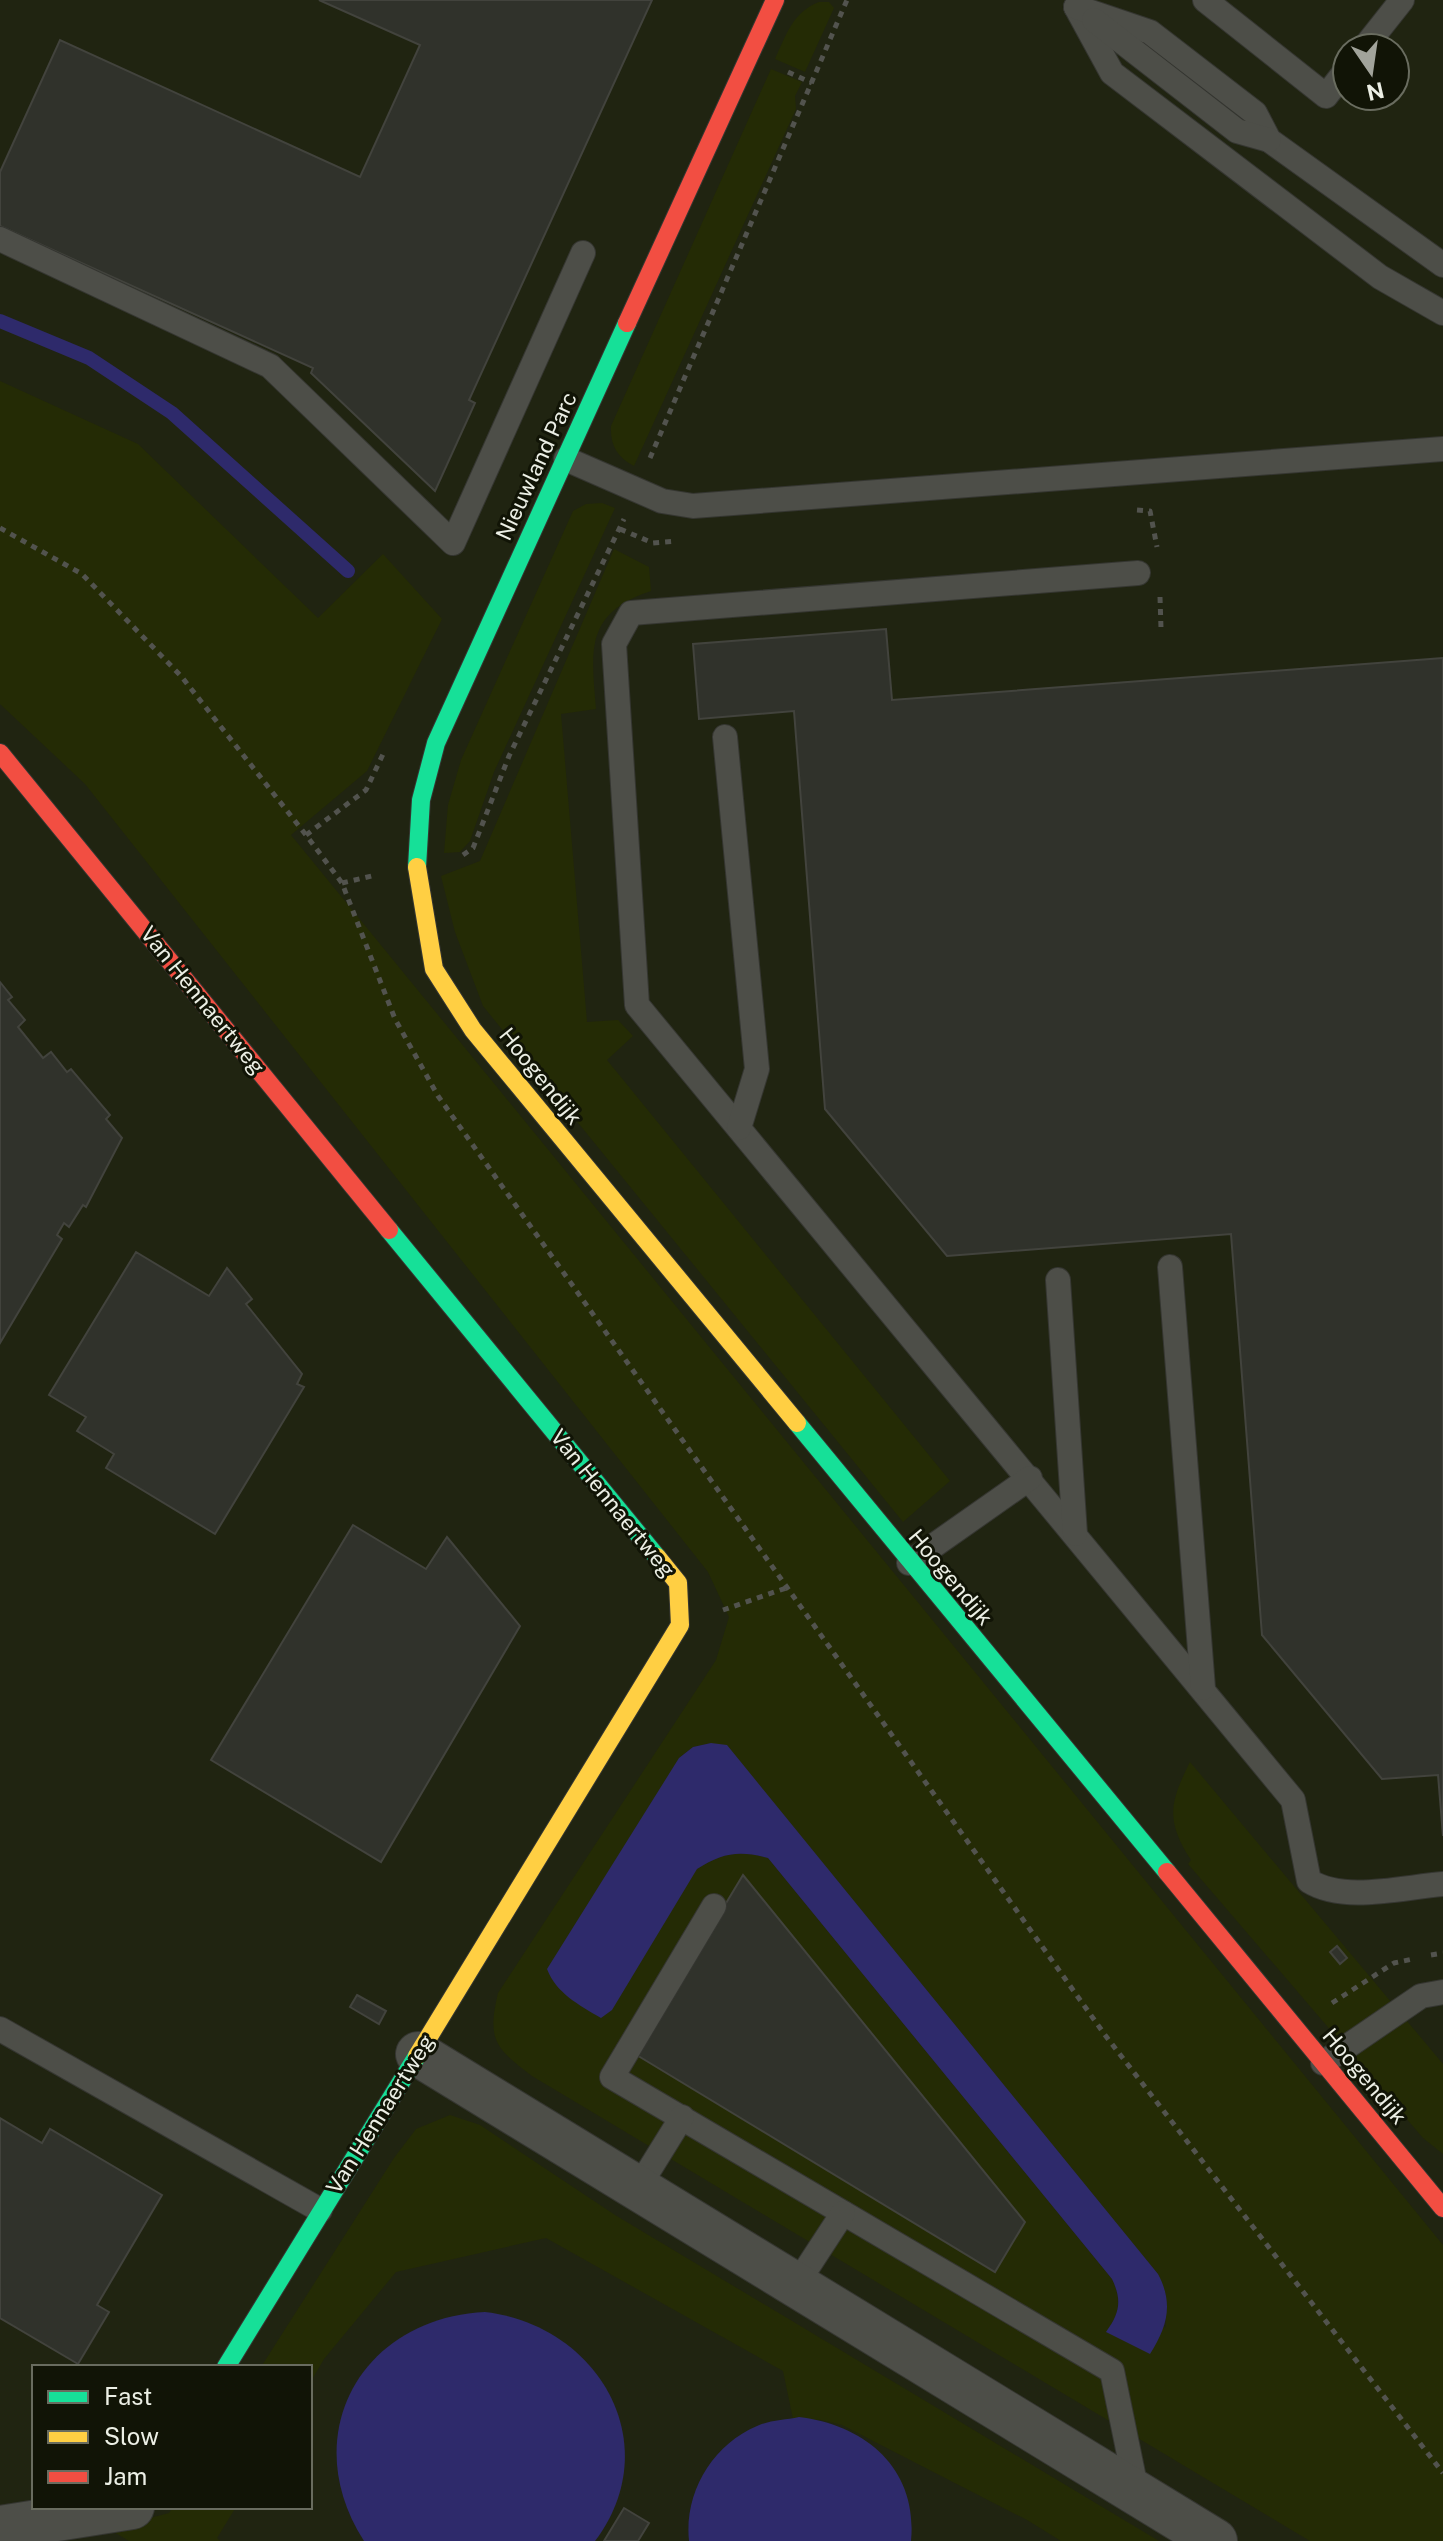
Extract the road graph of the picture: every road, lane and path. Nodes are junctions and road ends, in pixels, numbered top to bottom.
1 (775, 0) edge
2 (1205, 0) edge
3 (1402, 0) edge
4 (1071, 4) edge
5 (1377, 32) edge
6 (1331, 90) edge
7 (0, 239) edge
8 (583, 253) dead end
9 (1443, 265) edge
10 (1443, 313) edge
11 (1443, 449) edge
12 (566, 459) junction
13 (1122, 508) dead end
14 (0, 528) edge
15 (620, 529) dead end
16 (685, 541) dead end
17 (1157, 550) dead end
18 (1148, 577) joint
19 (1161, 628) dead end
20 (725, 737) dead end
21 (0, 753) edge
22 (434, 969) joint
23 (739, 1128) junction
24 (1170, 1267) dead end
25 (1058, 1280) dead end
26 (1030, 1478) junction
27 (1075, 1534) junction
28 (909, 1563) junction
29 (789, 1587) junction
30 (680, 1625) junction
31 (1203, 1688) junction
32 (1443, 1884) edge
33 (714, 1906) dead end
34 (1443, 1953) edge
35 (1443, 1992) edge
36 (0, 2029) edge
37 (1296, 2030) junction
38 (418, 2054) junction
39 (1323, 2063) junction
40 (682, 2117) junction
41 (638, 2188) junction
42 (1443, 2208) edge
43 (320, 2210) junction
44 (843, 2213) junction
45 (796, 2285) junction
46 (227, 2365) edge
47 (1443, 2473) edge
48 (1137, 2493) junction
49 (119, 2509) edge
50 (0, 2528) edge
51 (1215, 2541) edge

1 - 12 street, Nieuwland Parc
2 - 6 lane
3 - 5 lane
4 - 9 lane
4 - 10 lane
7 - 8 lane
11 - 12 lane
12 - 22 street, Nieuwland Parc
13 - 17 path
14 - 29 path
15 - 16 path
18 - 19 path
18 - 23 lane
20 - 23 lane
21 - 30 street, Van Hennaertweg
22 - 28 street, Hoogendijk
23 - 26 lane
24 - 31 lane
25 - 27 lane
26 - 27 lane
26 - 28 lane
27 - 31 lane
28 - 37 street, Hoogendijk
29 - 30 path
29 - 47 path
30 - 38 street, Van Hennaertweg
31 - 32 lane
33 - 40 lane
34 - 37 path
35 - 39 lane
36 - 43 lane
37 - 39 street, Hoogendijk
38 - 41 street
38 - 43 street, Van Hennaertweg
39 - 42 street, Hoogendijk
40 - 41 lane
40 - 44 lane
41 - 45 street
43 - 46 street, Van Hennaertweg
44 - 45 lane
44 - 48 lane
45 - 48 street
48 - 51 street
49 - 50 street

